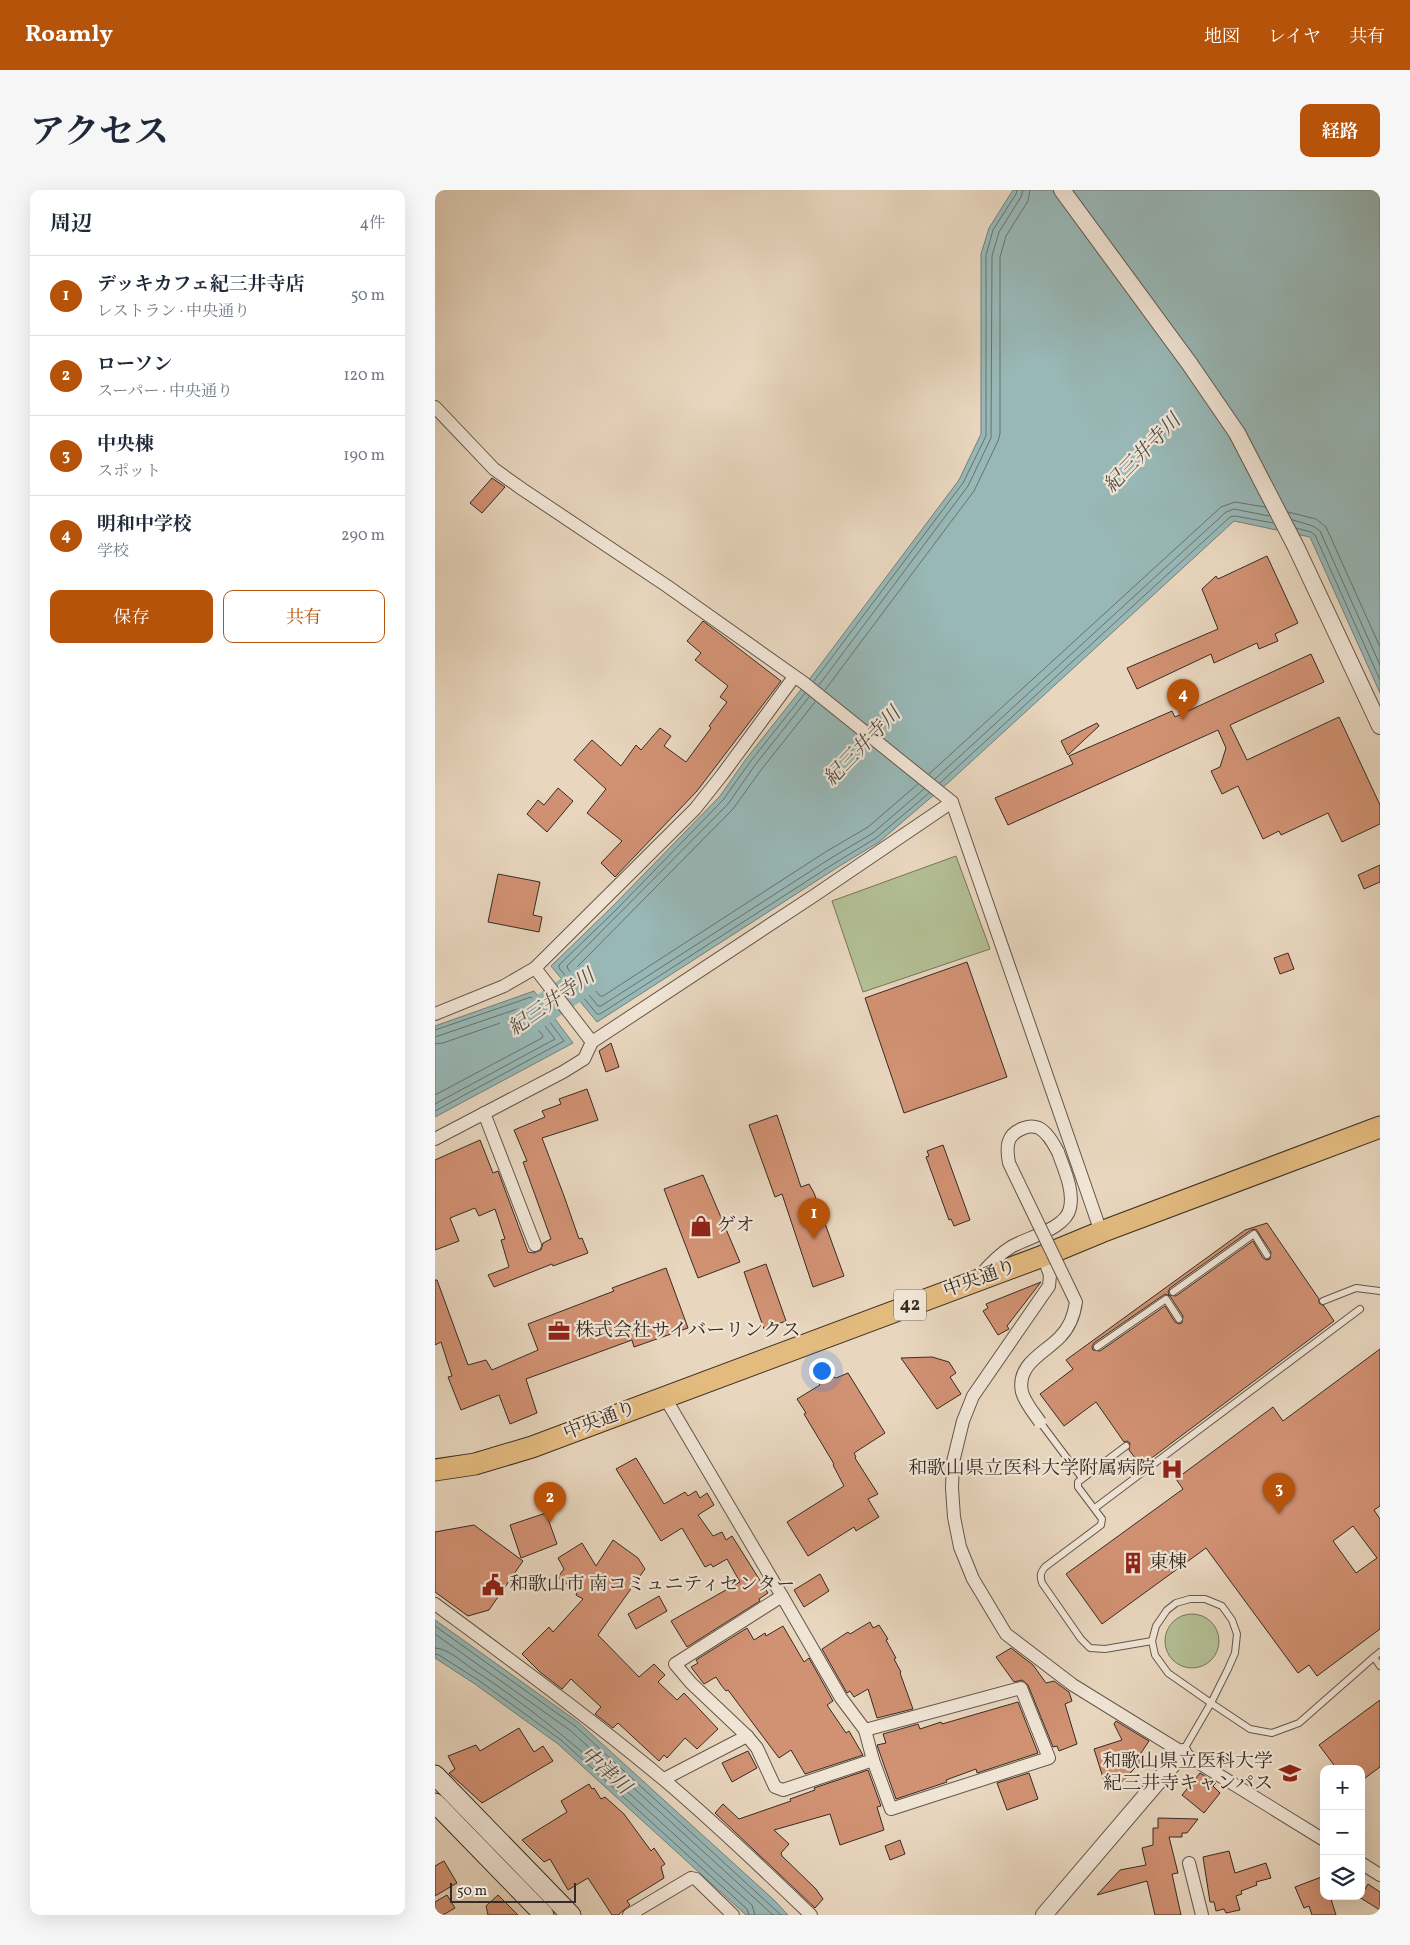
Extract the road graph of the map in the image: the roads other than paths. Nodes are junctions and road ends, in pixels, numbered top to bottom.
1 (1062, 190) edge
2 (435, 407) edge
3 (799, 680) junction
4 (1380, 726) edge
5 (948, 799) junction
6 (538, 973) junction
7 (435, 1014) edge
8 (589, 1038) junction
9 (484, 1113) junction
10 (1380, 1127) edge
11 (435, 1139) edge
12 (1101, 1232) junction
13 (535, 1245) dead end
14 (1267, 1255) dead end
15 (1043, 1256) junction
16 (975, 1281) junction
17 (1380, 1290) edge
18 (1173, 1292) dead end
19 (1323, 1300) dead end
20 (1360, 1309) dead end
21 (1179, 1319) dead end
22 (1097, 1347) dead end
23 (664, 1396) junction
24 (1040, 1422) joint
25 (1126, 1446) dead end
26 (435, 1470) edge
27 (1082, 1478) junction
28 (1095, 1508) junction
29 (783, 1596) junction
30 (435, 1604) edge
31 (1152, 1642) junction
32 (1380, 1652) edge
33 (1373, 1657) junction
34 (1380, 1666) edge
35 (1211, 1703) junction
36 (865, 1730) junction
37 (747, 1736) junction
38 (1183, 1752) junction
39 (873, 1760) junction
40 (435, 1775) edge
41 (663, 1779) junction
42 (435, 1803) edge
43 (1320, 1838) edge
44 (1189, 1863) dead end
45 (1365, 1866) edge
46 (1380, 1875) edge
47 (543, 1915) edge
48 (571, 1915) edge
49 (629, 1915) edge
50 (733, 1915) edge
51 (811, 1915) edge
52 (1044, 1915) edge
53 (1202, 1915) edge

1 - 4 street
2 - 3 street
3 - 5 street
3 - 6 street
5 - 8 street
5 - 12 street
6 - 7 street
6 - 8 street
8 - 9 street
9 - 11 street
9 - 13 street
10 - 12 highway, 中央通り / 42
12 - 15 highway, 中央通り / 42
14 - 18 lane
15 - 16 highway, 中央通り / 42
15 - 38 street
16 - 23 highway, 中央通り / 42
16 - 24 street, bridge
17 - 19 lane
20 - 28 lane
21 - 22 lane
23 - 26 highway, 中央通り / 42
23 - 29 street
24 - 27 lane
25 - 27 lane
27 - 28 lane
28 - 31 lane
29 - 36 street
29 - 37 street
30 - 41 street
31 - 35 lane
31 - 35 lane
32 - 33 lane
33 - 34 lane
33 - 35 lane
35 - 38 lane
36 - 39 street
36 - 39 street
37 - 39 street
37 - 41 street
38 - 43 street
38 - 52 street
40 - 48 main road
41 - 51 street
42 - 47 main road
44 - 53 street
45 - 46 street
49 - 50 street

